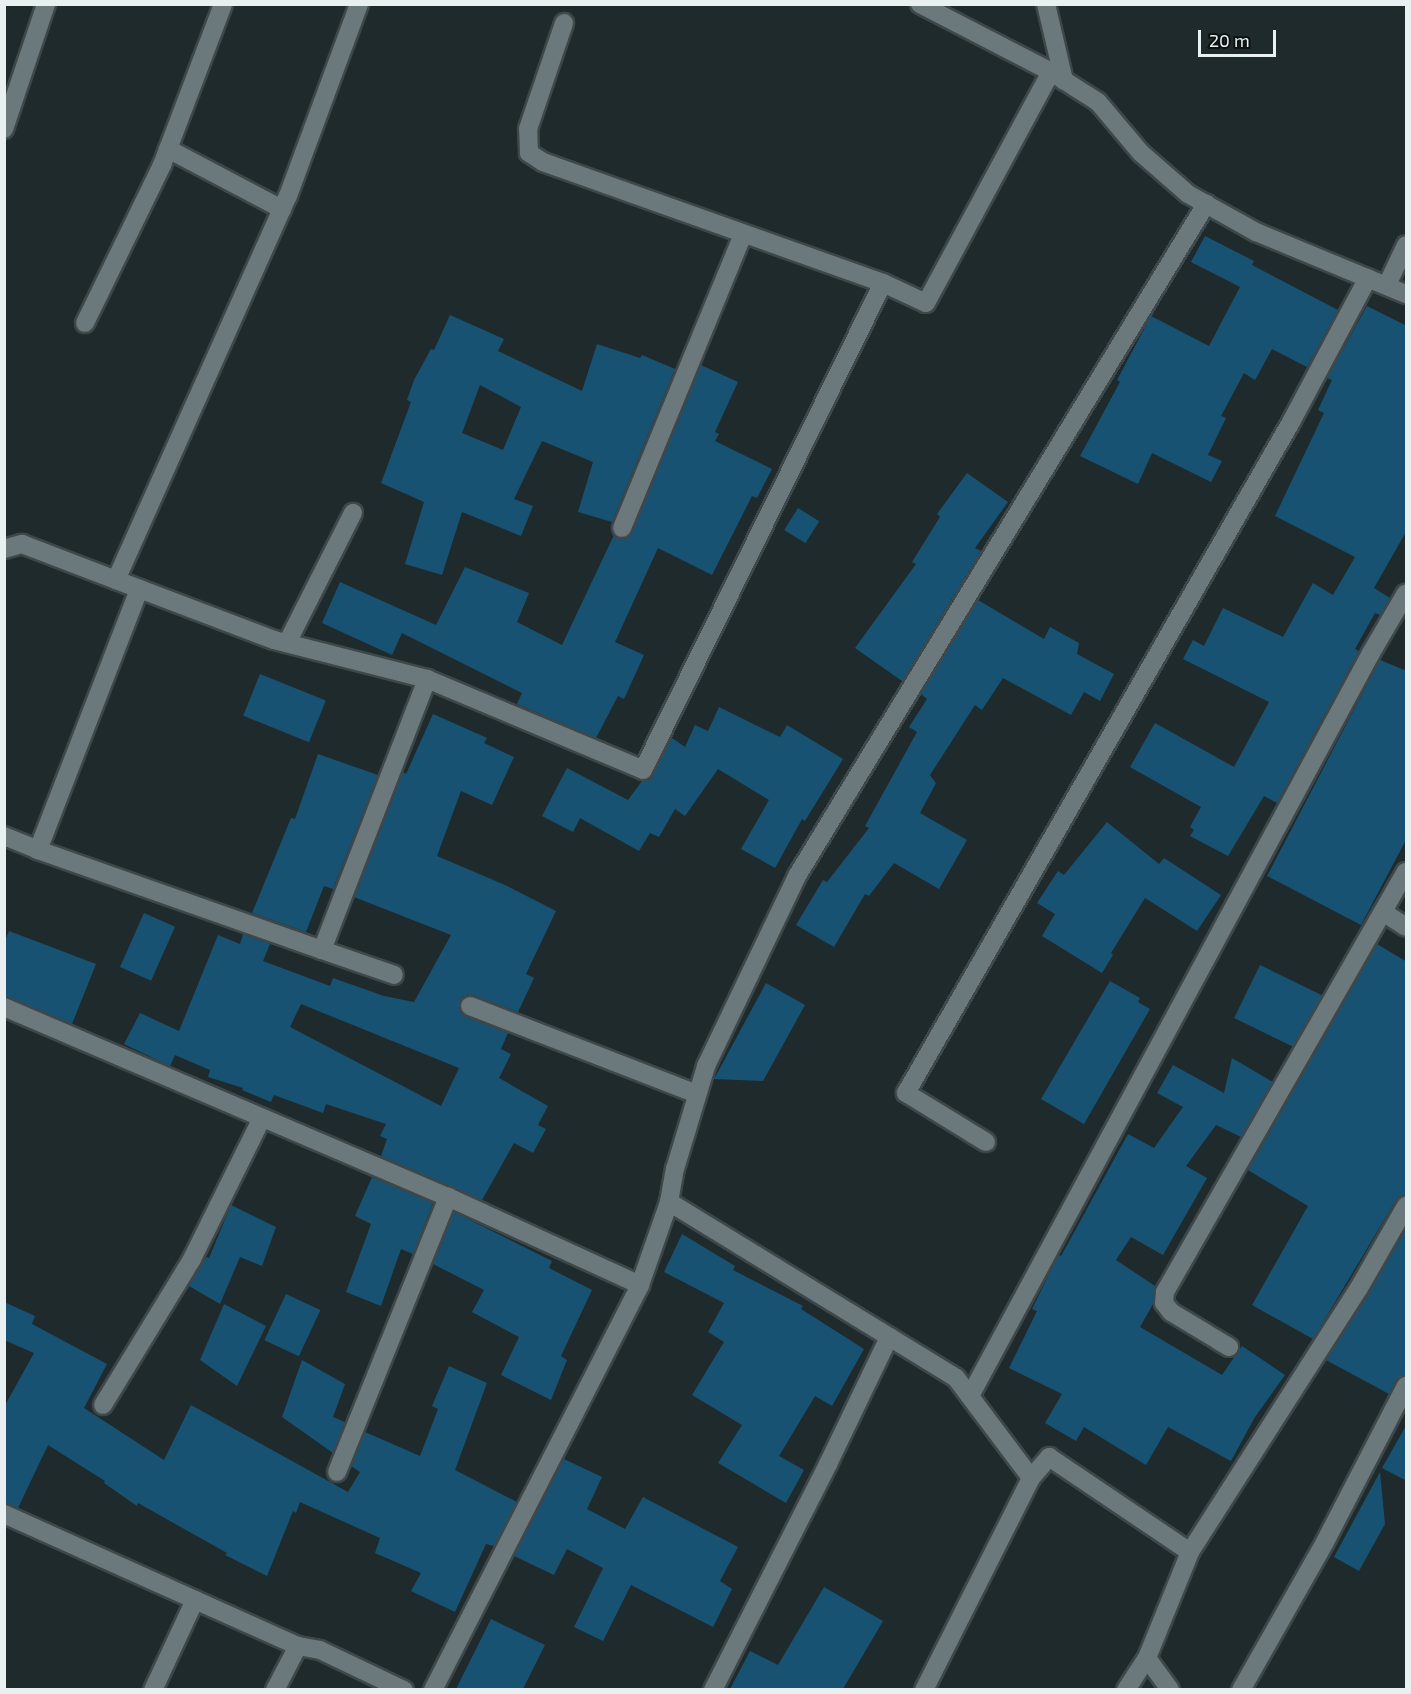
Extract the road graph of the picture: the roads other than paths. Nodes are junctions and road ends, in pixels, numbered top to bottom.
1 (46, 4) edge
2 (224, 4) edge
3 (359, 4) edge
4 (920, 4) edge
5 (1046, 4) edge
6 (564, 23) dead end
7 (1057, 77) junction
8 (4, 129) edge
9 (168, 149) junction
10 (1206, 204) junction
11 (282, 210) junction
12 (743, 234) junction
13 (1407, 245) edge
14 (1368, 278) junction
15 (883, 284) junction
16 (1387, 285) junction
17 (1407, 294) edge
18 (85, 323) dead end
19 (353, 513) dead end
20 (622, 528) dead end
21 (4, 549) edge
22 (116, 580) junction
23 (140, 589) junction
24 (1407, 593) edge
25 (287, 643) junction
26 (427, 679) junction
27 (4, 836) edge
28 (38, 850) junction
29 (1407, 873) edge
30 (1383, 912) junction
31 (1407, 927) edge
32 (322, 950) junction
33 (394, 975) dead end
34 (470, 1006) dead end
35 (4, 1007) edge
36 (697, 1094) junction
37 (262, 1118) junction
38 (986, 1142) dead end
39 (448, 1197) junction
40 (669, 1202) junction
41 (1407, 1206) edge
42 (640, 1285) junction
43 (889, 1337) junction
44 (1229, 1347) dead end
45 (1407, 1386) edge
46 (970, 1396) junction
47 (103, 1405) dead end
48 (336, 1472) dead end
49 (1031, 1478) junction
50 (4, 1514) edge
51 (1190, 1552) junction
52 (195, 1600) junction
53 (298, 1646) junction
54 (1147, 1658) junction
55 (153, 1689) edge
56 (275, 1689) edge
57 (404, 1689) edge
58 (433, 1689) edge
59 (713, 1689) edge
60 (924, 1689) edge
61 (1126, 1689) edge
62 (1170, 1689) edge
63 (1241, 1689) edge

1 - 8 street
2 - 9 street
3 - 11 street
4 - 7 street
5 - 7 street
6 - 12 street
7 - 10 street
7 - 15 street
9 - 11 street
9 - 18 street
10 - 14 street
10 - 36 street
11 - 22 street
12 - 15 street
12 - 20 street
13 - 16 street
14 - 16 street
14 - 38 street
15 - 26 street
16 - 17 street
19 - 25 street
21 - 22 street
22 - 23 street
23 - 25 street
23 - 28 street
24 - 46 street
25 - 26 street
26 - 32 street
27 - 28 street
28 - 32 street
29 - 30 street
30 - 31 street
30 - 44 street
32 - 33 street
34 - 36 street
35 - 37 street
36 - 40 street
37 - 39 street
37 - 47 street
39 - 42 street
39 - 48 street
40 - 42 street
40 - 43 street
41 - 51 street
42 - 58 street
43 - 46 street
43 - 59 street
45 - 63 street
46 - 49 street
49 - 51 street
49 - 60 street
50 - 52 street
51 - 54 street
52 - 53 street
52 - 55 street
53 - 56 street
53 - 57 street
54 - 61 street
54 - 62 street

